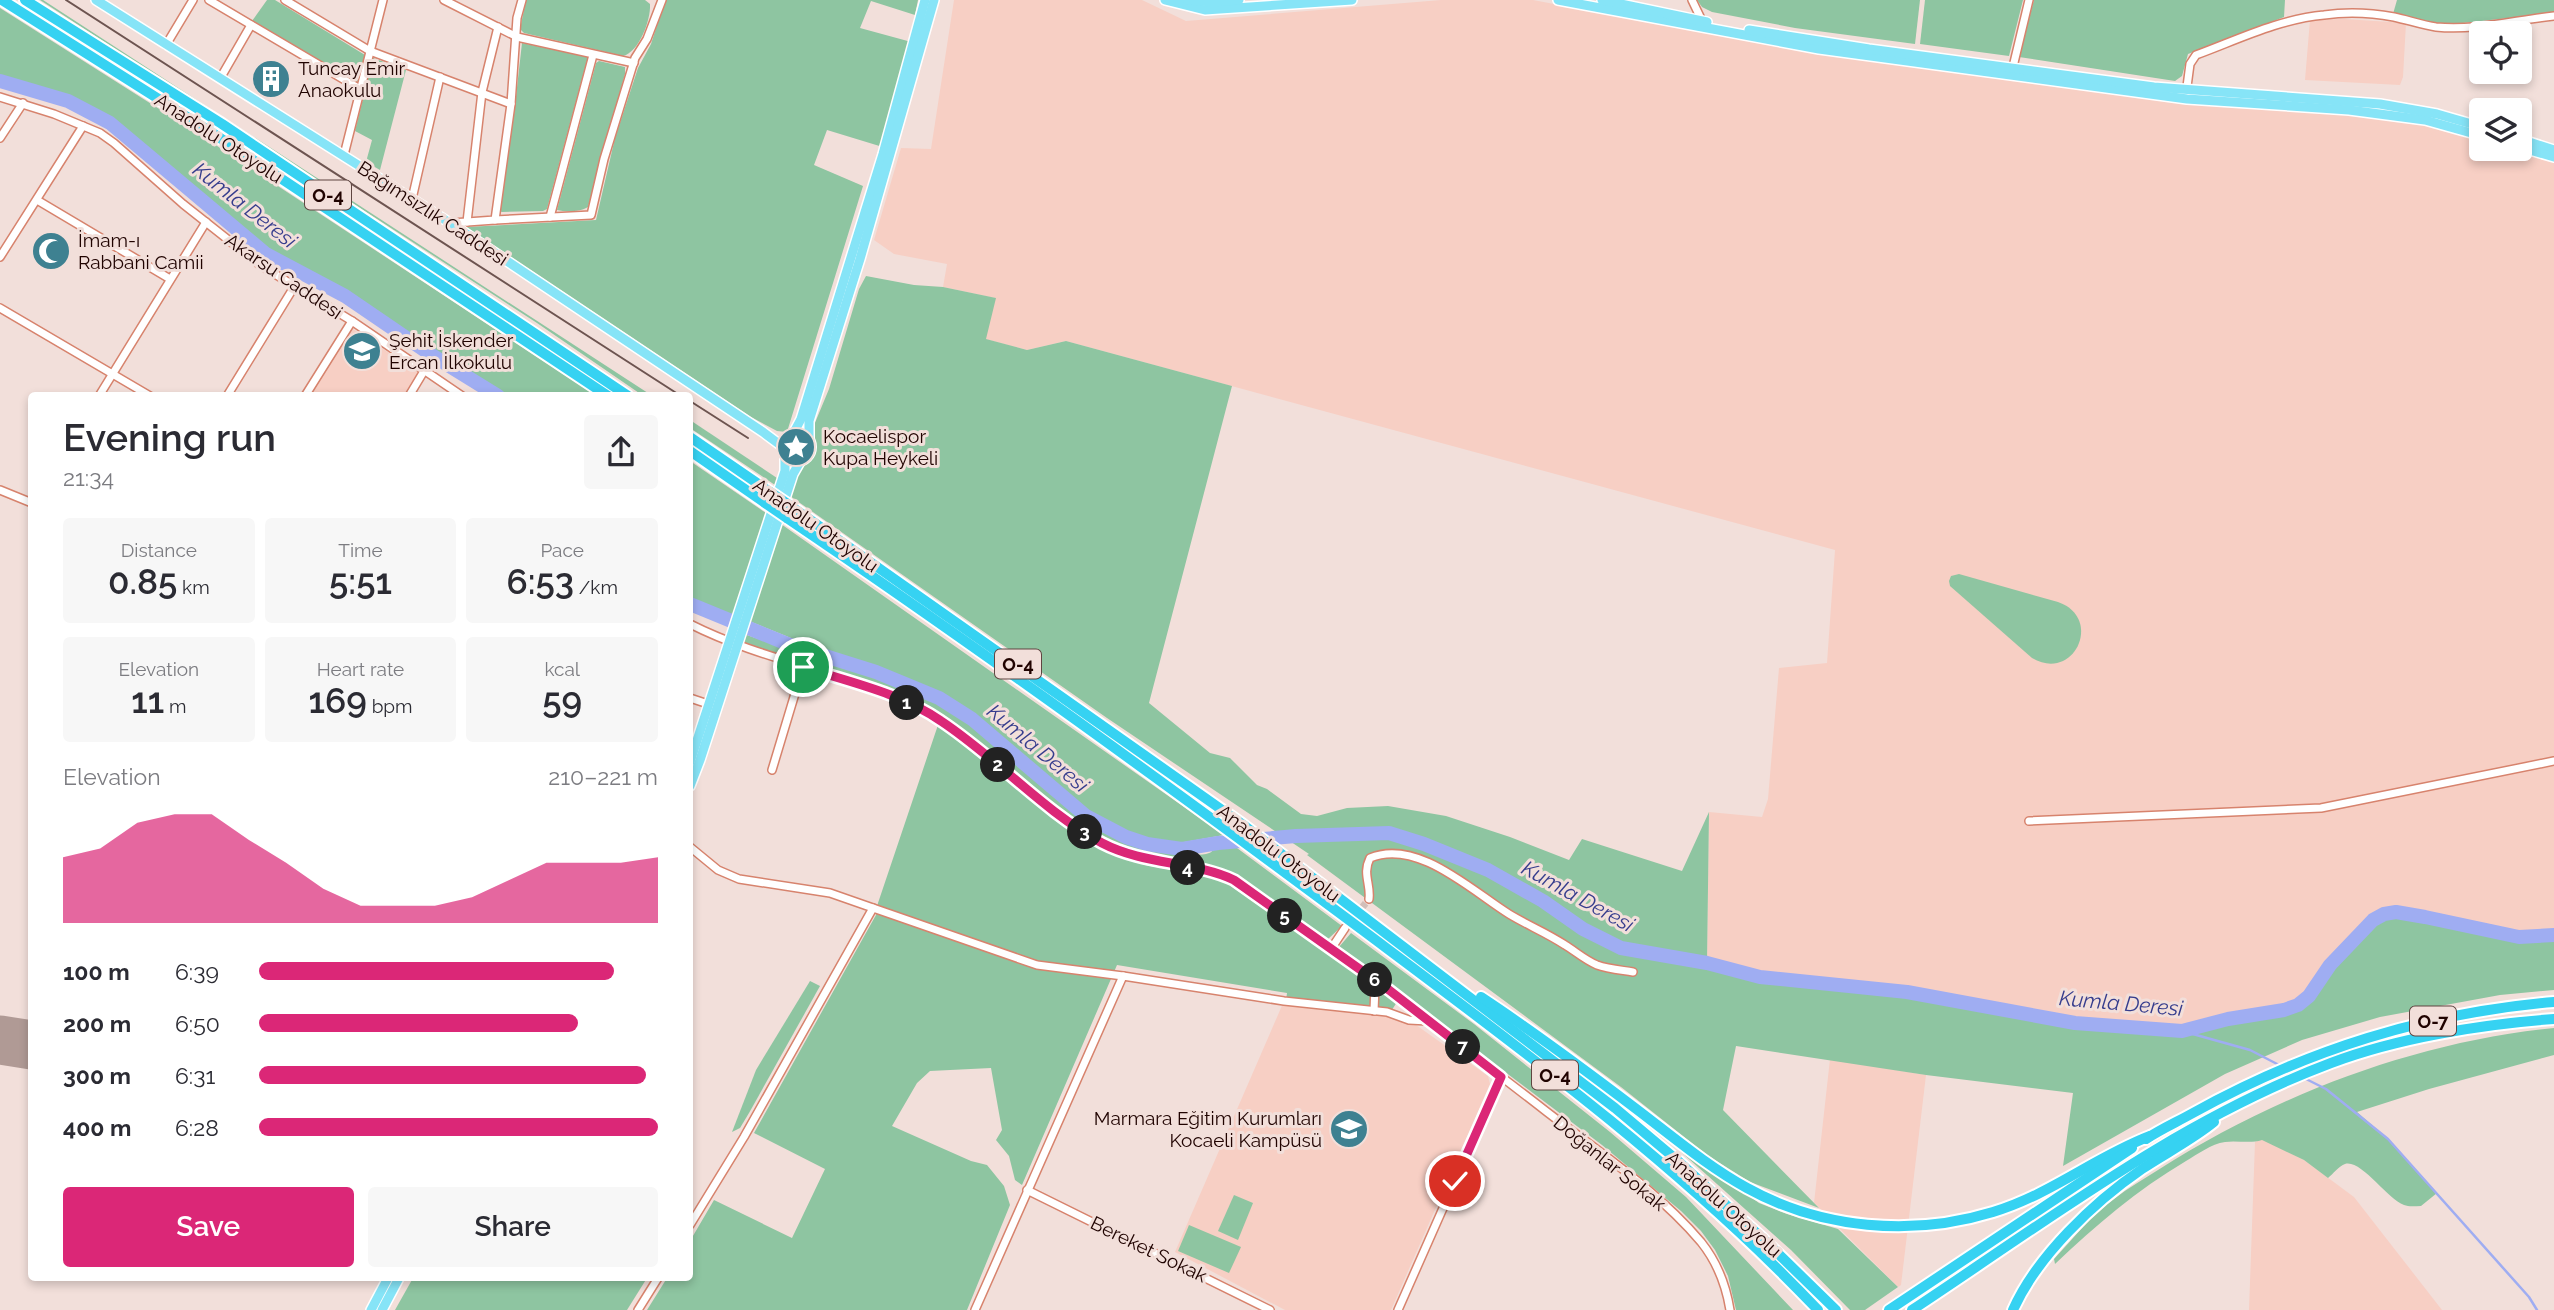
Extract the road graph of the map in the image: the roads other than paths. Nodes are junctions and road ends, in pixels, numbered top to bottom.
1 (2, 0) edge
2 (25, 0) edge
3 (96, 0) edge
4 (193, 0) edge
5 (209, 0) edge
6 (285, 0) edge
7 (383, 0) edge
8 (444, 0) edge
9 (522, 0) edge
10 (661, 0) edge
11 (925, 0) edge
12 (933, 0) edge
13 (1166, 0) edge
14 (1187, 0) edge
15 (1239, 0) edge
16 (1352, 0) edge
17 (1558, 0) edge
18 (1602, 0) edge
19 (1692, 0) edge
20 (2029, 0) edge
21 (2554, 16) edge
22 (1704, 24) junction
23 (251, 25) junction
24 (498, 27) junction
25 (517, 37) junction
26 (166, 45) junction
27 (370, 51) junction
28 (593, 55) junction
29 (634, 63) junction
30 (2012, 71) junction
31 (221, 77) junction
32 (440, 77) junction
33 (360, 89) junction
34 (482, 92) junction
35 (2186, 95) junction
36 (0, 97) edge
37 (23, 103) junction
38 (511, 104) junction
39 (2469, 123) edge
40 (83, 126) junction
41 (2469, 132) edge
42 (0, 138) edge
43 (891, 139) junction
44 (2532, 143) edge
45 (2554, 150) edge
46 (2532, 151) edge
47 (344, 155) junction
48 (2554, 157) edge
49 (412, 199) junction
50 (37, 200) junction
51 (550, 217) junction
52 (495, 220) junction
53 (206, 222) junction
54 (467, 222) junction
55 (450, 223) junction
56 (0, 257) edge
57 (170, 279) junction
58 (294, 287) junction
59 (0, 308) edge
60 (352, 321) junction
61 (424, 371) junction
62 (113, 374) junction
63 (102, 392) edge
64 (143, 392) edge
65 (229, 392) edge
66 (308, 392) edge
67 (411, 392) edge
68 (456, 392) edge
69 (602, 392) edge
70 (622, 392) edge
71 (765, 433) junction
72 (790, 435) junction
73 (693, 439) edge
74 (809, 441) junction
75 (784, 451) junction
76 (693, 453) edge
77 (801, 460) junction
78 (0, 490) edge
79 (767, 497) junction
80 (28, 501) edge
81 (754, 579) junction
82 (693, 625) edge
83 (734, 643) junction
84 (803, 667) junction
85 (693, 699) edge
86 (708, 704) junction
87 (693, 752) edge
88 (2554, 761) edge
89 (772, 770) dead end
90 (693, 776) edge
91 (2029, 821) dead end
92 (693, 849) edge
93 (1369, 899) tunnel mouth
94 (873, 908) junction
95 (1345, 928) tunnel mouth
96 (1397, 942) junction
97 (1331, 949) junction
98 (1633, 972) dead end
99 (1123, 975) junction
100 (1368, 975) junction
101 (2554, 1002) edge
102 (1374, 1011) junction
103 (2554, 1019) edge
104 (1430, 1022) junction
105 (1501, 1077) junction
106 (2235, 1105) junction
107 (2150, 1136) junction
108 (1027, 1190) junction
109 (693, 1220) edge
110 (386, 1281) edge
111 (397, 1281) edge
112 (656, 1281) edge
113 (371, 1310) edge
114 (382, 1310) edge
115 (638, 1310) edge
116 (975, 1310) edge
117 (1270, 1310) edge
118 (1398, 1310) edge
119 (1730, 1310) edge
120 (1818, 1310) edge
121 (1836, 1310) edge
122 (1889, 1310) edge
123 (1912, 1310) edge
124 (2013, 1310) edge

1 - 69 highway, Anadolu Otoyolu / O-4
2 - 70 highway, Anadolu Otoyolu / O-4
3 - 26 main road, Bağımsızlık Caddesi
4 - 26 street
5 - 23 street
6 - 27 street
7 - 27 street
8 - 24 street
9 - 25 street
10 - 29 street
11 - 43 main road
12 - 43 main road
13 - 16 main road
14 - 15 main road
17 - 22 main road
18 - 22 main road
19 - 22 street
20 - 30 street
21 - 35 street
22 - 30 main road
23 - 31 street
23 - 33 street
24 - 25 street
24 - 34 street
25 - 28 street
25 - 38 street
26 - 31 main road, Bağımsızlık Caddesi
27 - 32 street
27 - 33 street
28 - 29 street
28 - 51 street
29 - 51 street
30 - 35 main road
31 - 47 main road, Bağımsızlık Caddesi
32 - 34 street
32 - 49 street
33 - 47 street
34 - 38 street
34 - 54 street
35 - 39 main road
35 - 41 main road
36 - 37 street, Akarsu Caddesi
37 - 40 street, Akarsu Caddesi
37 - 42 street
38 - 52 street
40 - 50 street
40 - 53 street, Akarsu Caddesi
43 - 72 main road
43 - 74 main road
44 - 45 main road
46 - 48 main road
47 - 49 main road, Bağımsızlık Caddesi
49 - 55 main road, Bağımsızlık Caddesi
50 - 56 street
50 - 57 street
51 - 52 street
52 - 54 street
53 - 57 street
53 - 58 street, Akarsu Caddesi
54 - 55 street
55 - 71 main road, Bağımsızlık Caddesi
57 - 62 street
58 - 60 street, Akarsu Caddesi
58 - 65 street
59 - 62 street
60 - 61 street, Akarsu Caddesi
60 - 66 street
61 - 67 street
61 - 68 street, Akarsu Caddesi
62 - 63 street
62 - 64 street
71 - 72 main road
71 - 75 main road, Bağımsızlık Caddesi
72 - 74 main road
72 - 75 main road
73 - 79 highway, Anadolu Otoyolu / O-4
74 - 77 main road
75 - 77 main road
75 - 81 main road
76 - 79 highway, Anadolu Otoyolu / O-4
77 - 81 main road
78 - 80 street
79 - 96 highway, Anadolu Otoyolu / O-4, bridge
79 - 120 highway, Anadolu Otoyolu / O-4, bridge
81 - 83 main road
82 - 83 street
83 - 84 street
83 - 86 main road
83 - 90 main road
84 - 89 street
84 - 97 street
85 - 86 street
86 - 87 main road
88 - 91 street
92 - 94 street
93 - 98 street
94 - 99 street
94 - 109 street
95 - 97 street
96 - 107 highway
96 - 121 highway, Anadolu Otoyolu / O-4
97 - 100 street
99 - 102 street
99 - 108 street
100 - 102 street
100 - 104 street
101 - 107 highway, O-7
102 - 104 street
103 - 106 highway, O-7
104 - 105 street
105 - 118 street
105 - 119 street, Doğanlar Sokak
106 - 123 highway
106 - 124 highway
107 - 122 highway
108 - 116 street
108 - 117 street, Bereket Sokak
110 - 113 main road
111 - 114 main road
112 - 115 street

